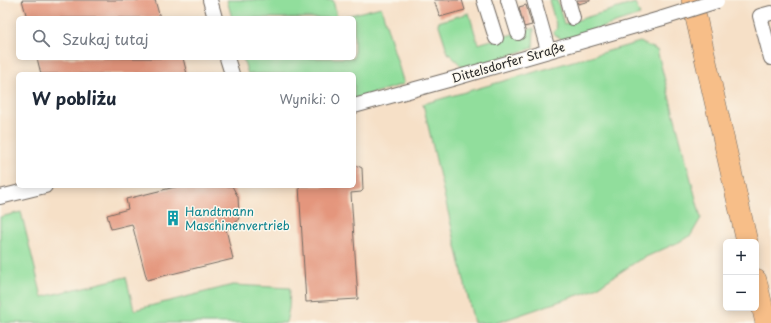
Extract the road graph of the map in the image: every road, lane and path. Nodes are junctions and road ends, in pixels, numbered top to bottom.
1 (210, 0) edge
2 (484, 0) edge
3 (508, 0) edge
4 (534, 0) edge
5 (568, 0) edge
6 (692, 0) edge
7 (719, 0) edge
8 (771, 13) edge
9 (214, 16) edge
10 (573, 18) dead end
11 (518, 33) dead end
12 (496, 38) dead end
13 (548, 50) junction
14 (771, 58) edge
15 (228, 60) edge
16 (231, 72) edge
17 (356, 105) edge
18 (36, 188) edge
19 (0, 197) edge
20 (746, 239) edge
21 (759, 293) edge
22 (766, 323) edge

1 - 9 street
2 - 12 street
3 - 11 street
4 - 13 street
5 - 10 street
6 - 20 highway
7 - 13 street, Dittelsdorfer Straße, bridge
8 - 14 street
13 - 17 street, Dittelsdorfer Straße
15 - 16 street
18 - 19 street
21 - 22 highway

